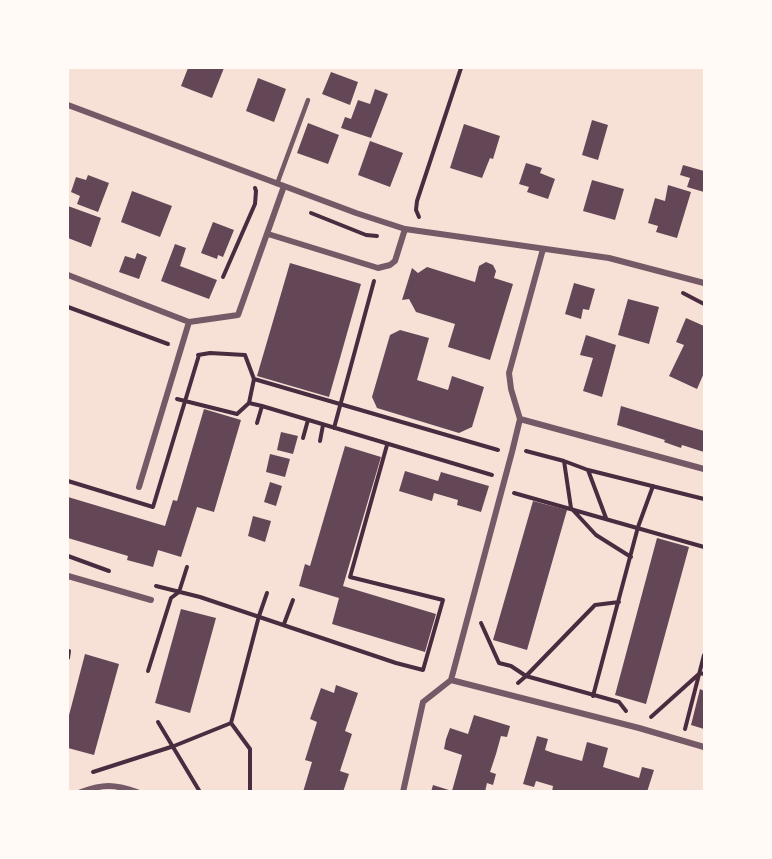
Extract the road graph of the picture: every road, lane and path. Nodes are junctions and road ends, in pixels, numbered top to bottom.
1 (461, 68) edge
2 (308, 100) dead end
3 (68, 105) edge
4 (249, 182) dead end
5 (277, 184) junction
6 (284, 186) junction
7 (280, 200) junction
8 (405, 229) junction
9 (417, 231) junction
10 (268, 234) junction
11 (401, 241) junction
12 (543, 249) junction
13 (378, 268) junction
14 (68, 275) edge
15 (223, 277) dead end
16 (705, 283) edge
17 (672, 288) dead end
18 (705, 304) edge
19 (189, 322) junction
20 (199, 355) dead end
21 (254, 379) dead end
22 (168, 397) junction
23 (186, 400) junction
24 (340, 404) junction
25 (262, 406) junction
26 (308, 420) junction
27 (520, 420) junction
28 (257, 423) dead end
29 (323, 425) junction
30 (334, 428) junction
31 (303, 438) dead end
32 (320, 441) dead end
33 (503, 444) dead end
34 (387, 445) junction
35 (512, 452) junction
36 (564, 461) junction
37 (705, 469) edge
38 (588, 470) junction
39 (504, 479) junction
40 (139, 486) dead end
41 (653, 486) junction
42 (502, 490) junction
43 (705, 499) edge
44 (571, 508) junction
45 (607, 518) junction
46 (638, 527) junction
47 (705, 547) edge
48 (68, 556) edge
49 (631, 557) junction
50 (187, 567) dead end
51 (110, 572) dead end
52 (68, 576) edge
53 (151, 585) dead end
54 (179, 592) junction
55 (267, 593) dead end
56 (151, 600) dead end
57 (292, 600) dead end
58 (472, 602) junction
59 (619, 602) junction
60 (259, 616) junction
61 (284, 624) junction
62 (69, 651) dead end
63 (705, 655) edge
64 (68, 658) edge
65 (148, 671) dead end
66 (702, 673) edge
67 (526, 676) junction
68 (451, 680) junction
69 (506, 694) junction
70 (593, 695) junction
71 (588, 715) junction
72 (158, 722) dead end
73 (231, 723) junction
74 (639, 728) junction
75 (682, 740) junction
76 (174, 746) junction
77 (705, 747) edge
78 (122, 763) dead end
79 (81, 792) edge
80 (137, 792) edge
81 (200, 792) edge
82 (250, 792) edge
83 (403, 792) edge

1 - 9 path
2 - 5 lane
3 - 5 street
4 - 15 path
5 - 6 street
6 - 7 street
6 - 8 street
7 - 10 street
7 - 11 path
8 - 9 street
8 - 11 street
9 - 12 street
10 - 13 street
10 - 19 street
11 - 13 street
12 - 16 street
12 - 27 street
13 - 24 path
14 - 19 street
17 - 18 path
19 - 22 street
20 - 23 path
21 - 24 path
22 - 23 path
22 - 40 street
23 - 25 path
24 - 30 path
24 - 33 path
25 - 26 path
25 - 28 path
26 - 29 path
26 - 31 path
27 - 35 street
27 - 37 street
29 - 30 path
29 - 32 path
30 - 34 path
34 - 39 path
34 - 61 path
35 - 36 path
35 - 39 street
36 - 38 path
36 - 44 path
38 - 41 path
38 - 45 path
39 - 42 street
41 - 43 path
41 - 46 path
42 - 44 path
42 - 58 street
44 - 45 path
44 - 49 path
45 - 46 path
46 - 47 path
46 - 49 path
48 - 51 path
49 - 59 path
50 - 54 path
52 - 56 street
53 - 54 path
54 - 60 path
54 - 65 path
55 - 60 path
57 - 61 path
58 - 67 path
58 - 68 street
59 - 67 path
59 - 70 path
60 - 61 path
60 - 73 path
62 - 64 path
63 - 66 path
66 - 74 path
66 - 75 path
67 - 69 path
67 - 70 path
68 - 69 street
68 - 83 street
69 - 71 street
70 - 71 path
70 - 74 path
71 - 74 street
72 - 76 path
73 - 76 path
73 - 82 path
74 - 75 street
75 - 77 street
76 - 78 path
76 - 81 path
79 - 80 street

